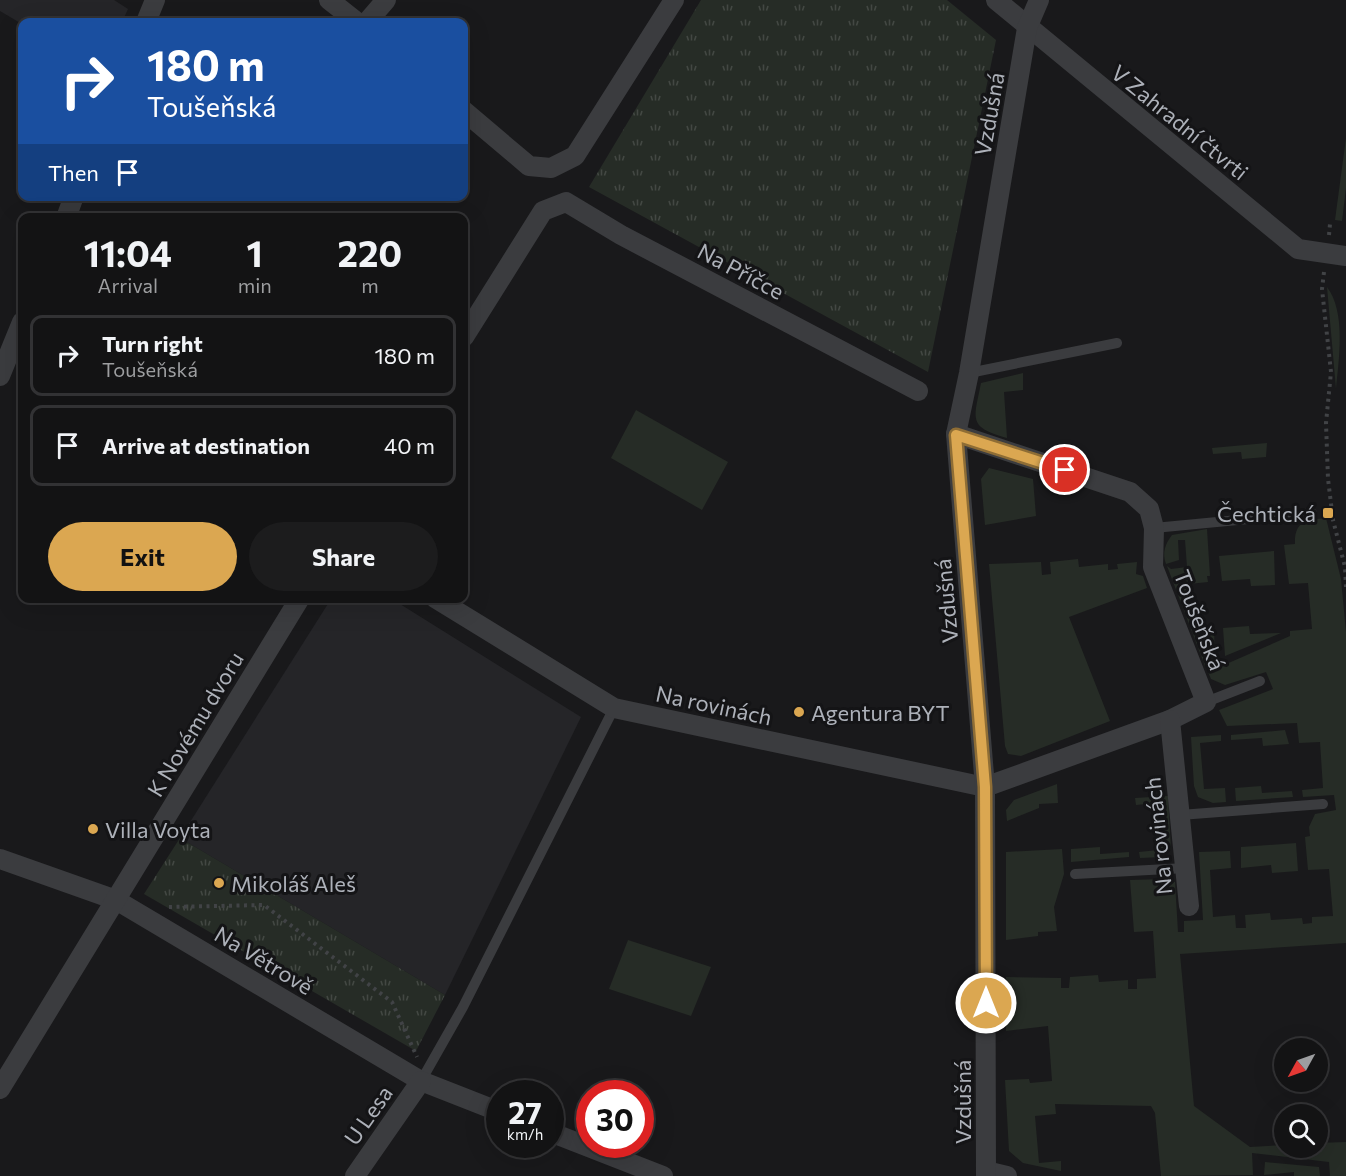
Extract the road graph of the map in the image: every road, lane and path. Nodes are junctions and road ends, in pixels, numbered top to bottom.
1 (155, 0) edge
2 (329, 0) edge
3 (386, 0) edge
4 (674, 0) edge
5 (996, 0) edge
6 (1039, 0) edge
7 (148, 18) edge
8 (352, 18) edge
9 (371, 18) edge
10 (1028, 28) junction
11 (468, 114) edge
12 (1330, 224) dead end
13 (1326, 255) junction
14 (1346, 256) edge
15 (468, 331) edge
16 (18, 334) edge
17 (1117, 343) dead end
18 (7, 366) edge
19 (969, 373) junction
20 (918, 392) dead end
21 (956, 435) junction
22 (1312, 513) dead end
23 (1154, 528) junction
24 (1346, 587) edge
25 (297, 603) edge
26 (443, 603) edge
27 (1260, 681) dead end
28 (1206, 702) junction
29 (614, 708) junction
30 (1170, 720) junction
31 (985, 787) junction
32 (1323, 804) dead end
33 (1180, 814) junction
34 (0, 859) edge
35 (1185, 868) junction
36 (1075, 874) dead end
37 (123, 904) junction
38 (1189, 906) dead end
39 (166, 908) dead end
40 (421, 1082) junction
41 (0, 1089) edge
42 (486, 1107) edge
43 (564, 1137) edge
44 (986, 1174) edge
45 (355, 1176) edge
46 (663, 1176) edge
47 (1007, 1176) edge

1 - 7 street
2 - 8 street
3 - 9 street
4 - 11 street
5 - 10 street, V Zahradní čtvrti
6 - 10 street, Vzdušná
10 - 13 street, V Zahradní čtvrti
10 - 19 street, Vzdušná
12 - 13 path
13 - 14 street, V Zahradní čtvrti
13 - 24 path
15 - 20 street, Na Příčce
16 - 18 street
17 - 19 lane
19 - 21 street, Vzdušná
21 - 23 street, Toušeňská
21 - 31 street, Vzdušná
22 - 23 lane
23 - 28 street, Toušeňská
25 - 37 street, K Novému dvoru
26 - 29 street, Na rovinách
27 - 28 lane
28 - 30 street, Toušeňská
29 - 31 street, Na rovinách
29 - 40 lane
30 - 31 street
30 - 33 street, Na rovinách
31 - 44 street, Vzdušná
32 - 33 lane
33 - 35 street, Na rovinách
34 - 37 street, Na Větrově
35 - 36 lane
35 - 38 street, Na rovinách
37 - 40 street, Na Větrově
37 - 41 street, K Novému dvoru
39 - 40 path
40 - 42 street, Na Větrově
40 - 45 street, U Lesa
43 - 46 street
44 - 47 street

